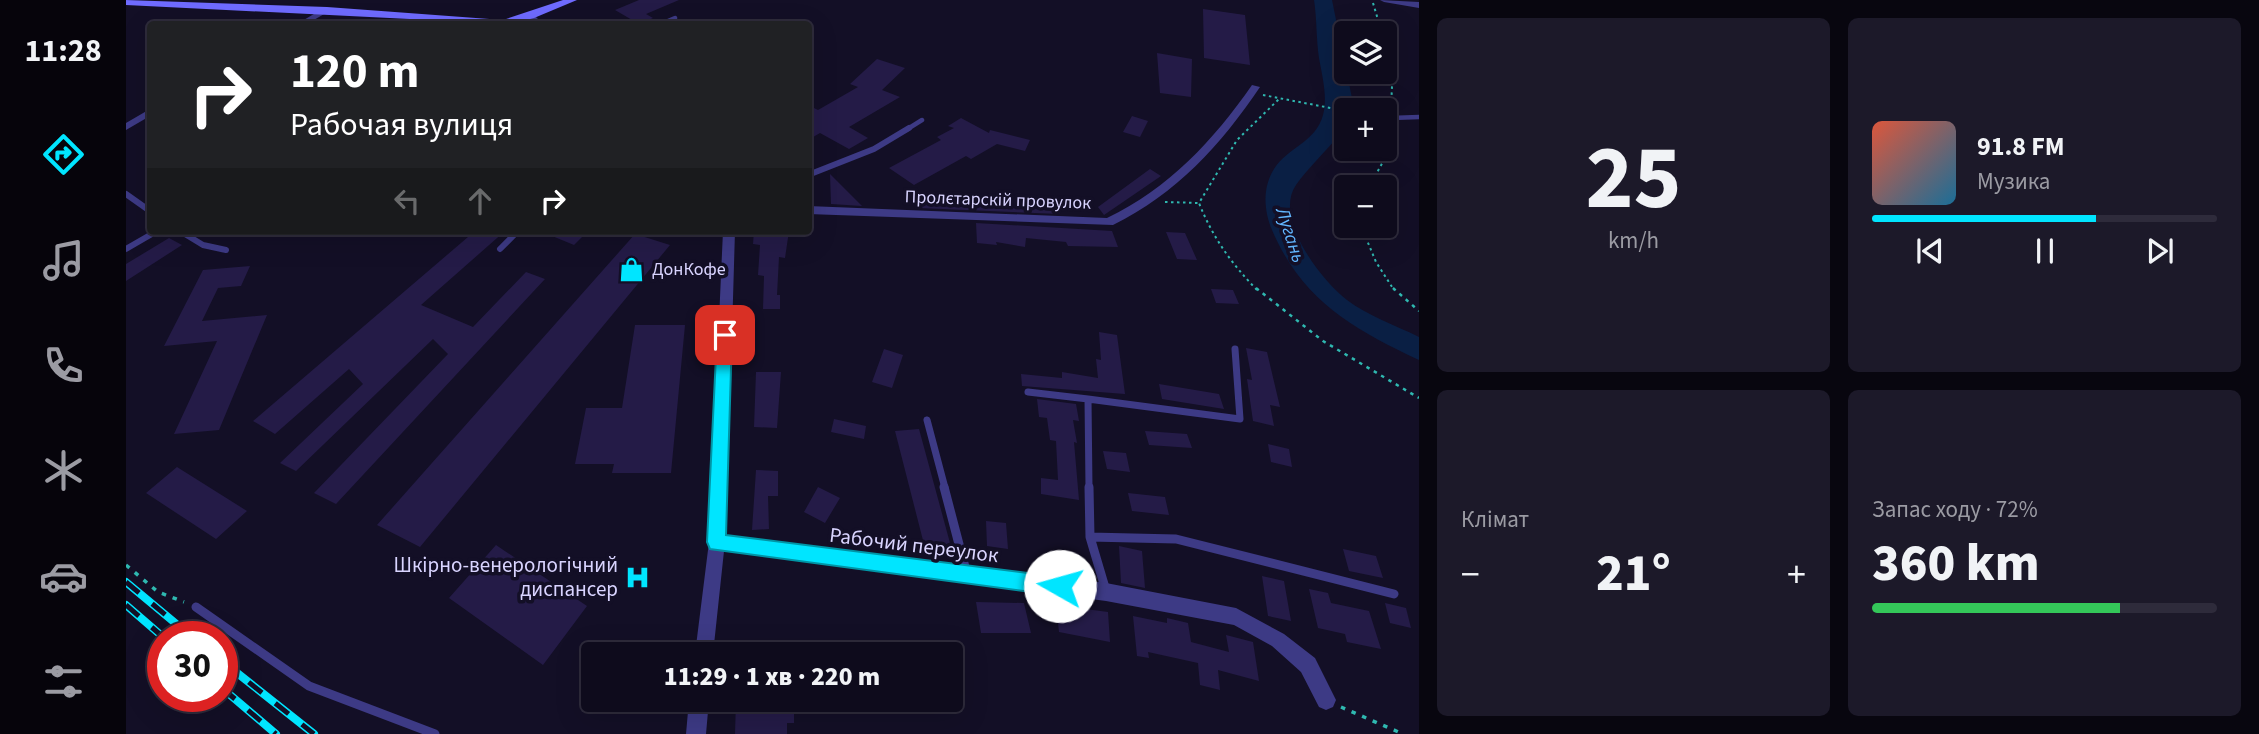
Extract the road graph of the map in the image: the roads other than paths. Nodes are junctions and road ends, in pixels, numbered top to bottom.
1 (572, 0) edge
2 (1384, 0) edge
3 (126, 2) edge
4 (1419, 5) edge
5 (327, 10) junction
6 (675, 18) dead end
7 (535, 20) edge
8 (307, 21) edge
9 (476, 21) edge
10 (668, 21) edge
11 (1254, 89) road end
12 (147, 114) edge
13 (1419, 117) edge
14 (1397, 118) edge
15 (922, 120) dead end
16 (126, 127) edge
17 (812, 173) edge
18 (126, 194) edge
19 (147, 209) edge
20 (812, 210) edge
21 (150, 235) edge
22 (187, 235) edge
23 (514, 235) edge
24 (729, 235) edge
25 (126, 249) edge
26 (500, 249) dead end
27 (226, 250) dead end
28 (1235, 349) dead end
29 (1028, 392) dead end
30 (1088, 399) junction
31 (927, 419) dead end
32 (1090, 537) junction
33 (717, 542) junction
34 (967, 574) junction
35 (1106, 592) junction
36 (1394, 594) dead end
37 (196, 607) road end
38 (705, 642) edge
39 (1326, 700) road end
40 (698, 712) edge
41 (435, 734) edge
42 (696, 734) edge

1 - 7 street
2 - 4 street
3 - 5 street
5 - 8 street
5 - 9 street
6 - 10 lane
11 - 20 street, Пролєтарскій провулок
12 - 16 street
13 - 14 lane
15 - 17 lane
18 - 19 lane
21 - 25 lane
22 - 27 lane
23 - 26 lane
24 - 33 street
28 - 30 lane
29 - 30 lane
30 - 32 lane
31 - 34 lane
32 - 35 lane
32 - 36 lane
33 - 34 street, Рабочий переулок
33 - 38 street
34 - 35 street, Рабочий переулок
35 - 39 street, Рабочий переулок
37 - 41 lane
40 - 42 street

